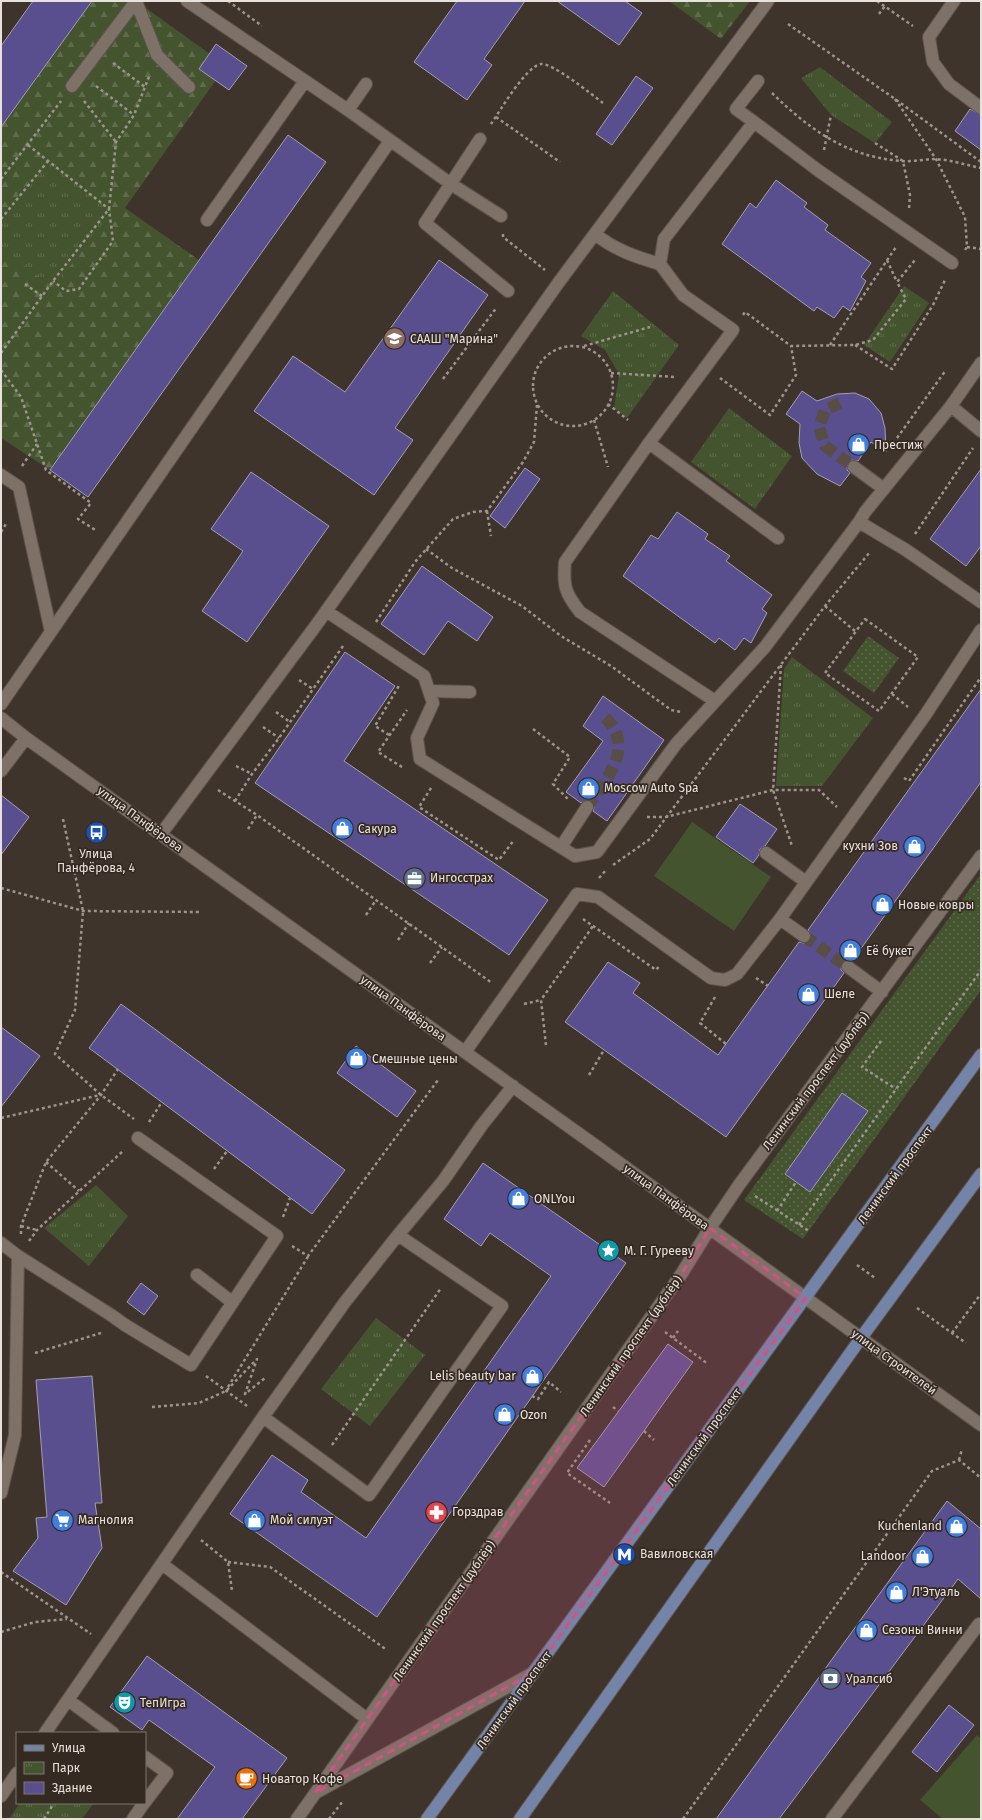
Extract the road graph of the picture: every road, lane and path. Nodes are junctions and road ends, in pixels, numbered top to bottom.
1 (136, 1) edge
2 (187, 1) edge
3 (768, 1) edge
4 (877, 1) edge
5 (954, 1) edge
6 (885, 6) junction
7 (879, 14) dead end
8 (788, 24) dead end
9 (929, 37) junction
10 (98, 52) junction
11 (157, 55) junction
12 (82, 75) junction
13 (305, 81) junction
14 (758, 81) joint
15 (366, 84) dead end
16 (72, 86) junction
17 (145, 87) junction
18 (189, 87) dead end
19 (895, 99) junction
20 (603, 103) dead end
21 (981, 108) edge
22 (348, 110) junction
23 (134, 115) junction
24 (831, 115) dead end
25 (496, 117) junction
26 (754, 122) junction
27 (480, 139) joint
28 (827, 139) junction
29 (390, 141) junction
30 (116, 142) junction
31 (875, 143) dead end
32 (28, 145) junction
33 (936, 159) junction
34 (48, 161) junction
35 (902, 161) junction
36 (560, 162) dead end
37 (981, 162) edge
38 (981, 168) edge
39 (819, 171) junction
40 (1, 179) edge
41 (451, 184) junction
42 (109, 209) junction
43 (501, 216) dead end
44 (1, 219) edge
45 (208, 220) dead end
46 (906, 232) junction
47 (595, 234) junction
48 (503, 237) dead end
49 (926, 245) junction
50 (967, 247) junction
51 (981, 249) edge
52 (887, 260) junction
53 (952, 263) junction
54 (660, 264) junction
55 (53, 281) junction
56 (559, 282) junction
57 (897, 282) junction
58 (26, 284) dead end
59 (508, 291) joint
60 (42, 296) junction
61 (650, 327) dead end
62 (733, 330) junction
63 (830, 345) junction
64 (855, 345) junction
65 (583, 346) junction
66 (791, 346) junction
67 (1, 353) edge
68 (981, 363) edge
69 (705, 368) junction
70 (1, 370) edge
71 (946, 370) dead end
72 (611, 373) junction
73 (663, 377) dead end
74 (443, 379) dead end
75 (608, 404) junction
76 (537, 405) junction
77 (952, 406) junction
78 (594, 420) junction
79 (628, 420) dead end
80 (979, 436) edge
81 (896, 440) dead end
82 (649, 443) junction
83 (37, 444) junction
84 (607, 465) dead end
85 (854, 467) tunnel mouth
86 (1, 475) edge
87 (12, 481) junction
88 (884, 489) junction
89 (487, 511) junction
90 (859, 522) junction
91 (491, 536) dead end
92 (914, 536) dead end
93 (882, 537) junction
94 (778, 538) dead end
95 (113, 541) junction
96 (426, 549) junction
97 (981, 602) edge
98 (825, 606) junction
99 (326, 611) junction
100 (981, 630) edge
101 (856, 631) junction
102 (51, 632) junction
103 (366, 637) junction
104 (350, 648) dead end
105 (782, 664) junction
106 (981, 677) edge
107 (295, 678) dead end
108 (396, 680) dead end
109 (313, 689) junction
110 (429, 691) junction
111 (470, 692) dead end
112 (715, 701) junction
113 (1, 704) edge
114 (410, 705) dead end
115 (274, 709) dead end
116 (701, 716) junction
117 (1, 718) edge
118 (266, 720) dead end
119 (290, 722) junction
120 (262, 726) junction
121 (533, 729) dead end
122 (258, 731) dead end
123 (389, 735) junction
124 (26, 738) junction
125 (279, 738) junction
126 (238, 759) dead end
127 (234, 765) junction
128 (888, 767) junction
129 (1, 771) edge
130 (230, 771) dead end
131 (408, 771) dead end
132 (252, 774) junction
133 (222, 783) dead end
134 (426, 783) dead end
135 (218, 789) junction
136 (773, 790) junction
137 (214, 795) dead end
138 (235, 801) junction
139 (585, 810) joint
140 (257, 815) junction
141 (666, 817) junction
142 (63, 819) dead end
143 (850, 819) junction
144 (248, 829) dead end
145 (161, 834) junction
146 (508, 835) dead end
147 (514, 839) junction
148 (520, 843) dead end
149 (561, 847) junction
150 (766, 853) dead end
151 (794, 853) dead end
152 (981, 856) edge
153 (605, 871) dead end
154 (806, 882) junction
155 (1, 888) edge
156 (376, 900) junction
157 (567, 908) junction
158 (83, 911) junction
159 (199, 912) dead end
160 (366, 915) dead end
161 (780, 919) junction
162 (409, 924) junction
163 (593, 926) junction
164 (804, 936) tunnel mouth
165 (398, 940) dead end
166 (442, 947) junction
167 (672, 950) junction
168 (430, 963) dead end
169 (848, 967) tunnel mouth
170 (981, 970) edge
171 (725, 980) junction
172 (497, 986) dead end
173 (882, 992) junction
174 (882, 1041) dead end
175 (726, 1044) dead end
176 (546, 1045) dead end
177 (604, 1050) dead end
178 (465, 1052) junction
179 (981, 1055) edge
180 (118, 1069) dead end
181 (589, 1075) dead end
182 (438, 1080) dead end
183 (513, 1086) junction
184 (896, 1089) junction
185 (101, 1095) junction
186 (162, 1102) dead end
187 (1, 1118) edge
188 (146, 1128) junction
189 (138, 1138) junction
190 (46, 1162) junction
191 (981, 1174) edge
192 (796, 1182) dead end
193 (79, 1191) junction
194 (749, 1192) dead end
195 (777, 1211) junction
196 (799, 1225) junction
197 (21, 1226) junction
198 (710, 1228) junction
199 (37, 1230) junction
200 (809, 1231) dead end
201 (398, 1235) junction
202 (277, 1236) junction
203 (1, 1243) edge
204 (309, 1255) junction
205 (18, 1256) junction
206 (857, 1265) dead end
207 (453, 1272) junction
208 (198, 1275) dead end
209 (875, 1278) dead end
210 (980, 1295) edge
211 (806, 1298) junction
212 (232, 1302) junction
213 (917, 1308) dead end
214 (124, 1326) junction
215 (669, 1326) dead end
216 (678, 1331) dead end
217 (665, 1332) junction
218 (952, 1333) junction
219 (672, 1338) junction
220 (861, 1338) junction
221 (660, 1339) dead end
222 (966, 1343) dead end
223 (16, 1359) junction
224 (708, 1364) dead end
225 (191, 1365) junction
226 (268, 1377) dead end
227 (226, 1391) junction
228 (561, 1392) dead end
229 (532, 1396) dead end
230 (618, 1401) dead end
231 (152, 1407) dead end
232 (613, 1407) junction
233 (618, 1411) dead end
234 (609, 1413) dead end
235 (263, 1417) junction
236 (981, 1425) edge
237 (644, 1432) dead end
238 (592, 1437) dead end
239 (654, 1440) dead end
240 (962, 1449) dead end
241 (321, 1460) junction
242 (959, 1460) junction
243 (981, 1478) edge
244 (1, 1493) edge
245 (610, 1503) dead end
246 (186, 1528) junction
247 (228, 1562) junction
248 (162, 1564) junction
249 (1, 1572) edge
250 (68, 1619) junction
251 (235, 1620) junction
252 (981, 1626) edge
253 (1, 1632) edge
254 (107, 1644) junction
255 (387, 1650) dead end
256 (534, 1673) junction
257 (68, 1700) junction
258 (367, 1719) junction
259 (46, 1732) edge
260 (112, 1732) edge
261 (146, 1758) edge
262 (16, 1774) edge
263 (315, 1793) junction
264 (1, 1796) edge
265 (146, 1802) edge
266 (53, 1804) edge
267 (144, 1804) edge
268 (44, 1819) edge
269 (133, 1819) edge
270 (297, 1819) edge
271 (427, 1819) edge
272 (520, 1819) edge
273 (683, 1819) edge
274 (832, 1819) edge

1 - 10 street
1 - 11 street
2 - 13 street
3 - 47 street
4 - 6 path
5 - 9 street
6 - 7 path
6 - 9 path
8 - 19 path
9 - 21 street
10 - 12 street
10 - 17 path
11 - 17 path
11 - 18 street
12 - 16 street
12 - 23 path
13 - 22 street
13 - 45 street
14 - 26 street
14 - 28 path
15 - 22 street
16 - 30 path
16 - 32 path
17 - 23 path
19 - 33 path
19 - 37 path
20 - 25 path
22 - 29 street
23 - 30 path
24 - 28 path
25 - 27 path
25 - 36 path
26 - 39 street
26 - 54 street
27 - 41 street
28 - 35 path
28 - 39 path
29 - 41 street
29 - 95 street
30 - 42 path
31 - 35 path
32 - 34 path
32 - 40 path
33 - 35 path
33 - 38 path
33 - 50 path
34 - 42 path
34 - 44 path
35 - 46 path
39 - 46 street
41 - 43 street
41 - 59 street
42 - 55 path
42 - 55 path
46 - 49 street
46 - 52 path
47 - 54 street
47 - 56 street
48 - 56 path
49 - 53 street
49 - 57 path
50 - 51 path
50 - 53 path
52 - 57 path
52 - 63 path
53 - 64 path
54 - 62 street
55 - 60 path
56 - 99 street
57 - 64 path
58 - 60 path
59 - 74 path
60 - 67 path
61 - 65 path
62 - 66 path
62 - 69 street
63 - 64 path
63 - 66 path
65 - 72 path
65 - 76 path
66 - 69 path
68 - 77 street
69 - 82 street
70 - 83 path
71 - 81 path
72 - 73 path
72 - 75 path
75 - 78 path
75 - 79 path
76 - 78 path
76 - 89 path
77 - 80 street
77 - 88 street
78 - 84 path
80 - 92 path
82 - 94 street
82 - 112 street
83 - 87 path
83 - 95 path
85 - 88 street
86 - 87 street
87 - 102 street
88 - 90 street
89 - 91 path
89 - 96 path
90 - 93 street
90 - 112 street
93 - 97 street
93 - 98 path
95 - 102 street
96 - 103 path
96 - 116 path
98 - 101 path
98 - 105 path
99 - 103 street
99 - 145 street
100 - 128 street
101 - 101 path
102 - 113 street
103 - 110 street
104 - 109 path
105 - 136 path
105 - 141 path
106 - 128 path
107 - 109 path
108 - 123 path
109 - 119 path
110 - 111 street
110 - 149 street
112 - 116 street
114 - 123 path
115 - 119 path
116 - 149 street
117 - 124 street, улица Панфёрова
118 - 120 path
119 - 125 path
120 - 122 path
120 - 125 path
121 - 139 path
123 - 131 path
124 - 129 street
124 - 145 street, улица Панфёрова
125 - 132 path
126 - 127 path
127 - 130 path
127 - 132 path
128 - 143 street
132 - 138 path
133 - 135 path
134 - 147 path
135 - 137 path
135 - 138 path
136 - 141 path
136 - 143 path
136 - 151 path
138 - 140 path
139 - 149 street
140 - 144 path
140 - 156 path
141 - 153 path
142 - 158 path
143 - 154 street
145 - 178 street, улица Панфёрова
146 - 147 path
147 - 148 path
150 - 154 street
152 - 173 street, Ленинский проспект (дублёр)
154 - 161 street
155 - 158 path
156 - 160 path
156 - 162 path
157 - 163 path
157 - 167 street
157 - 178 street
158 - 159 path
158 - 185 path
161 - 164 street
161 - 171 street
162 - 165 path
162 - 166 path
163 - 167 path
163 - 176 path
166 - 168 path
166 - 172 path
167 - 171 street
169 - 173 street
170 - 184 path
171 - 175 path
173 - 198 street, Ленинский проспект (дублёр)
174 - 184 path
177 - 181 path
178 - 183 street, улица Панфёрова
179 - 211 main road, Ленинский проспект
180 - 185 path
182 - 204 path
183 - 198 street, улица Панфёрова
183 - 201 street
184 - 196 path
185 - 187 path
185 - 188 path
185 - 190 path
186 - 188 path
188 - 189 path
189 - 193 path
189 - 202 street
190 - 193 path
190 - 197 path
191 - 220 main road
192 - 195 path
193 - 199 path
194 - 195 path
195 - 196 path
196 - 200 path
197 - 199 path
197 - 205 path
198 - 211 street, улица Панфёрова
198 - 258 street, Ленинский проспект (дублёр)
199 - 205 path
201 - 207 street
201 - 235 street
202 - 204 path
202 - 212 street
203 - 205 street
204 - 227 path
205 - 214 street
205 - 223 street
206 - 209 path
207 - 241 path
207 - 241 street
208 - 212 street
210 - 218 path
211 - 220 street, улица Строителей
211 - 256 main road, Ленинский проспект
212 - 225 street
213 - 218 path
214 - 223 path
214 - 225 street
215 - 217 path
216 - 219 path
217 - 219 path
217 - 221 path
218 - 222 path
219 - 224 path
220 - 236 street, улица Строителей
220 - 272 main road
223 - 244 street
225 - 227 path
226 - 227 path
227 - 231 path
227 - 235 path
228 - 229 path
230 - 232 path
232 - 233 path
232 - 234 path
235 - 241 street
235 - 246 street
237 - 239 path
238 - 245 path
240 - 242 path
242 - 243 path
242 - 273 path
246 - 247 path
246 - 248 street
247 - 251 path
247 - 255 path
248 - 251 street
248 - 254 street
249 - 250 path
250 - 253 path
250 - 254 path
251 - 258 street
252 - 274 street
254 - 257 street
256 - 263 street
256 - 271 main road, Ленинский проспект
257 - 259 street
257 - 260 street
258 - 263 street, Ленинский проспект (дублёр)
261 - 265 street
262 - 264 street
263 - 270 street, Ленинский проспект (дублёр)
266 - 268 path
267 - 269 street

